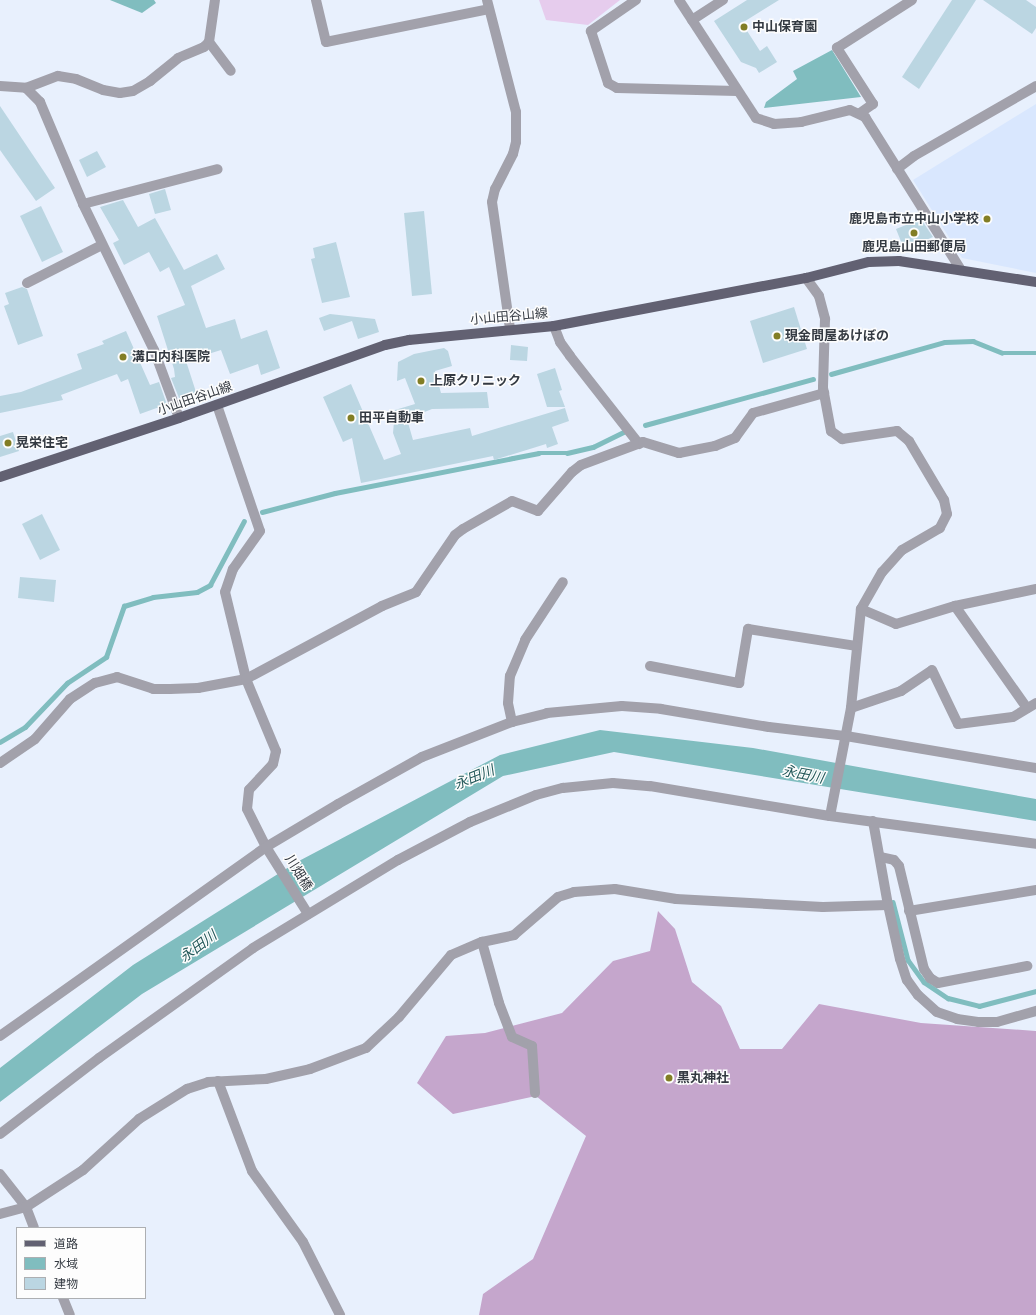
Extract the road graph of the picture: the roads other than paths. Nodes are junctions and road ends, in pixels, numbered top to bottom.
1 (215, 0) edge
2 (316, 0) edge
3 (636, 0) edge
4 (679, 0) edge
5 (723, 0) edge
6 (912, 0) edge
7 (488, 5) edge
8 (692, 20) junction
9 (209, 42) junction
10 (231, 71) dead end
11 (0, 86) edge
12 (1036, 86) edge
13 (26, 88) junction
14 (737, 91) junction
15 (860, 113) junction
16 (218, 169) dead end
17 (897, 169) junction
18 (82, 204) junction
19 (102, 245) junction
20 (961, 270) junction
21 (806, 278) junction
22 (1036, 282) edge
23 (28, 283) dead end
24 (554, 326) junction
25 (510, 329) junction
26 (824, 393) junction
27 (217, 405) junction
28 (179, 418) junction
29 (639, 444) junction
30 (0, 477) edge
31 (563, 582) dead end
32 (1036, 589) edge
33 (955, 606) junction
34 (861, 609) junction
35 (856, 646) junction
36 (650, 666) dead end
37 (246, 679) junction
38 (1032, 706) edge
39 (851, 708) junction
40 (512, 722) junction
41 (846, 736) junction
42 (0, 763) edge
43 (1036, 768) edge
44 (830, 816) junction
45 (873, 821) junction
46 (1036, 844) edge
47 (266, 847) junction
48 (881, 857) junction
49 (1036, 890) edge
50 (888, 905) junction
51 (909, 912) junction
52 (308, 914) junction
53 (482, 942) junction
54 (1026, 966) dead end
55 (1036, 1011) edge
56 (0, 1036) edge
57 (218, 1082) junction
58 (535, 1093) dead end
59 (0, 1134) edge
60 (0, 1174) edge
61 (26, 1207) junction
62 (0, 1214) edge
63 (34, 1227) edge
64 (63, 1299) edge
65 (70, 1315) edge
66 (340, 1315) edge

1 - 9 street
2 - 7 street
3 - 14 street
4 - 8 street
5 - 8 street
6 - 15 street
7 - 25 street
8 - 14 street
9 - 10 street
9 - 13 street
11 - 13 street
12 - 17 street
13 - 18 street
14 - 15 street
15 - 17 street
16 - 18 street
17 - 20 street
18 - 19 street
19 - 23 street
19 - 28 street
20 - 21 main road, 小山田谷山線
20 - 22 main road, 小山田谷山線
21 - 24 main road, 小山田谷山線
21 - 26 street
24 - 25 main road, 小山田谷山線
24 - 29 street
25 - 27 main road, 小山田谷山線
26 - 29 street
26 - 34 street
27 - 28 main road, 小山田谷山線
27 - 37 street, 川畑橋
28 - 30 main road, 小山田谷山線
29 - 37 street
31 - 40 street
32 - 33 street
33 - 34 street
33 - 38 street
34 - 35 street
35 - 36 street
35 - 39 street
37 - 42 street
37 - 47 street, 川畑橋
38 - 39 street
39 - 41 street
40 - 41 street
40 - 47 street
41 - 43 street
41 - 44 street
44 - 45 street
44 - 52 street
45 - 46 street
45 - 48 street
47 - 52 street, 川畑橋
47 - 56 street
48 - 50 street
48 - 51 street
49 - 51 street
50 - 53 street
50 - 55 street
51 - 54 street
52 - 59 street
53 - 57 street
53 - 58 street
57 - 61 street
57 - 66 street
60 - 61 street
61 - 62 street
61 - 63 street
64 - 65 street

